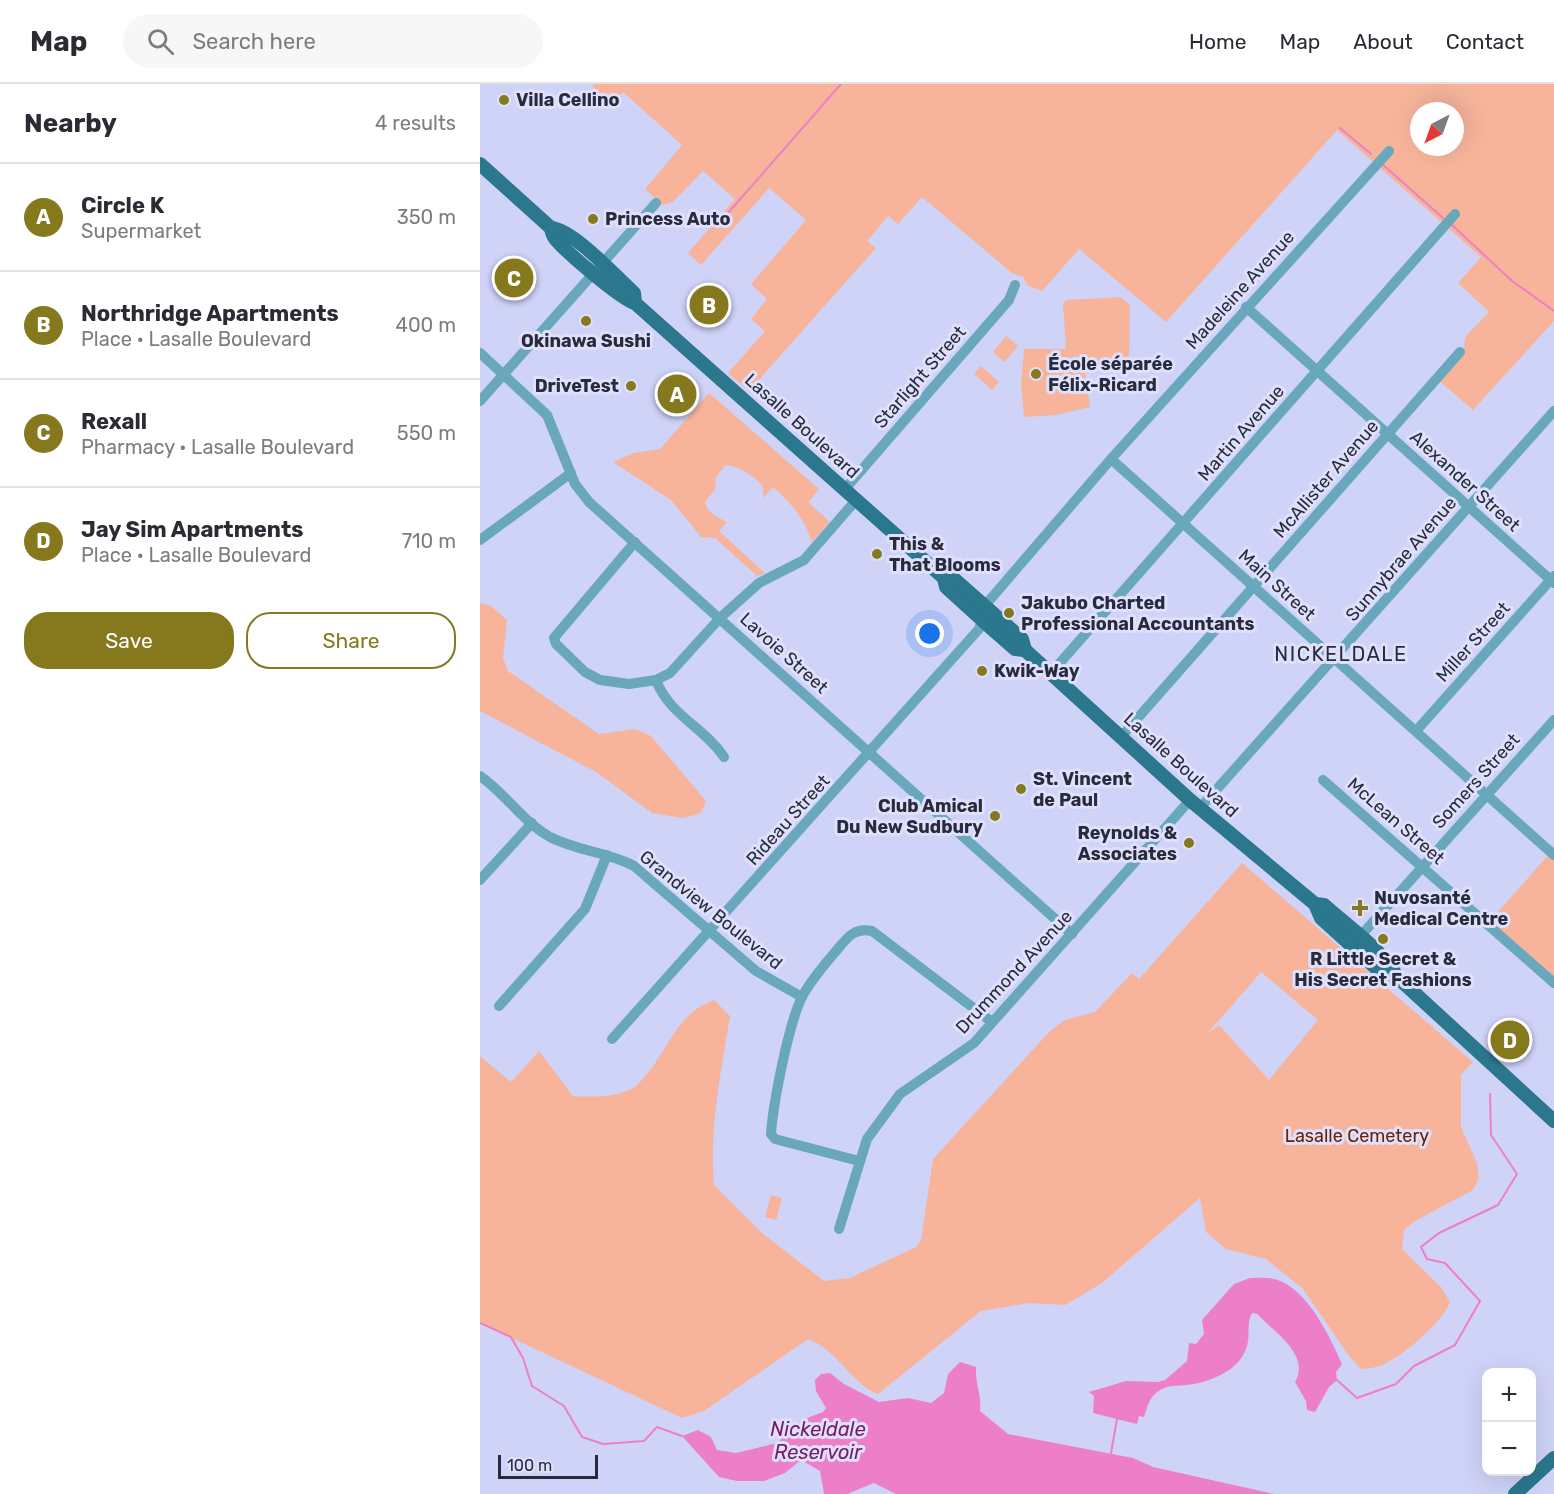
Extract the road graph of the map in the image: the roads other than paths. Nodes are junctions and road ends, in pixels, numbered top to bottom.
1 (1389, 150) dead end
2 (480, 164) edge
3 (656, 203) dead end
4 (1455, 214) dead end
5 (599, 269) junction
6 (1015, 285) dead end
7 (1246, 307) junction
8 (1460, 352) dead end
9 (480, 353) edge
10 (1317, 371) junction
11 (504, 375) junction
12 (480, 401) edge
13 (1554, 411) edge
14 (1388, 434) junction
15 (1111, 459) junction
16 (571, 473) junction
17 (845, 489) junction
18 (857, 500) junction
19 (1469, 507) junction
20 (1183, 523) junction
21 (480, 540) edge
22 (635, 542) junction
23 (1553, 579) edge
24 (1254, 586) junction
25 (985, 614) junction
26 (720, 618) junction
27 (1335, 658) junction
28 (1051, 673) junction
29 (656, 680) junction
30 (1554, 720) edge
31 (1416, 731) junction
32 (1121, 736) junction
33 (871, 752) junction
34 (724, 757) dead end
35 (480, 776) edge
36 (1323, 780) dead end
37 (1487, 795) junction
38 (1196, 804) junction
39 (532, 823) junction
40 (607, 855) junction
41 (1554, 855) edge
42 (1422, 867) junction
43 (480, 880) edge
44 (711, 930) junction
45 (1072, 934) junction
46 (1355, 941) junction
47 (1554, 983) edge
48 (802, 997) junction
49 (499, 1006) dead end
50 (993, 1022) junction
51 (612, 1039) dead end
52 (1554, 1121) edge
53 (859, 1161) junction
54 (839, 1229) dead end
55 (1554, 1458) edge
56 (1515, 1494) edge

1 - 7 street, Madeleine Avenue
2 - 5 main road, Lasalle Boulevard
3 - 5 street
4 - 10 street, Martin Avenue
5 - 11 street
5 - 17 main road, Lasalle Boulevard
6 - 17 street, Starlight Street
7 - 10 street, Alexander Street
7 - 15 street, Madeleine Avenue
8 - 14 street, McAllister Avenue
9 - 11 street, Lavoie Street
10 - 14 street, Alexander Street
10 - 20 street, Martin Avenue
11 - 12 street
11 - 16 street, Lavoie Street
13 - 19 street, Sunnybrae Avenue
14 - 19 street, Alexander Street
14 - 24 street, McAllister Avenue
15 - 20 street, Main Street
15 - 25 street, Madeleine Avenue
16 - 21 street
16 - 22 street, Lavoie Street
17 - 18 main road, Lasalle Boulevard
18 - 25 main road, Lasalle Boulevard
18 - 26 street
19 - 23 street, Alexander Street
19 - 27 street, Sunnybrae Avenue
20 - 24 street, Main Street
20 - 28 street, Martin Avenue
22 - 26 street, Lavoie Street
22 - 29 street
23 - 31 street, Miller Street
24 - 27 street, Main Street
24 - 32 street, McAllister Avenue
25 - 28 main road, Lasalle Boulevard
25 - 33 street, Rideau Street
26 - 29 street
26 - 33 street, Lavoie Street
27 - 31 street, Main Street
27 - 38 street, Sunnybrae Avenue
28 - 32 main road, Lasalle Boulevard
29 - 34 street
30 - 37 street, Somers Street
31 - 37 street, Main Street
32 - 38 main road, Lasalle Boulevard
33 - 44 street, Rideau Street
33 - 45 street, Lavoie Street
35 - 39 street, Grandview Boulevard
36 - 42 street, McLean Street
37 - 41 street, Main Street
37 - 42 street, Somers Street
38 - 45 street, Drummond Avenue
38 - 46 main road, Lasalle Boulevard
39 - 40 street, Grandview Boulevard
39 - 43 street
40 - 44 street, Grandview Boulevard
40 - 49 street
42 - 46 street, Somers Street
42 - 47 street, McLean Street
44 - 48 street, Grandview Boulevard
44 - 51 street, Rideau Street
45 - 50 street, Drummond Avenue
46 - 52 main road, Lasalle Boulevard
48 - 50 street
48 - 53 street
50 - 53 street, Drummond Avenue
53 - 54 street, Drummond Avenue
55 - 56 main road

